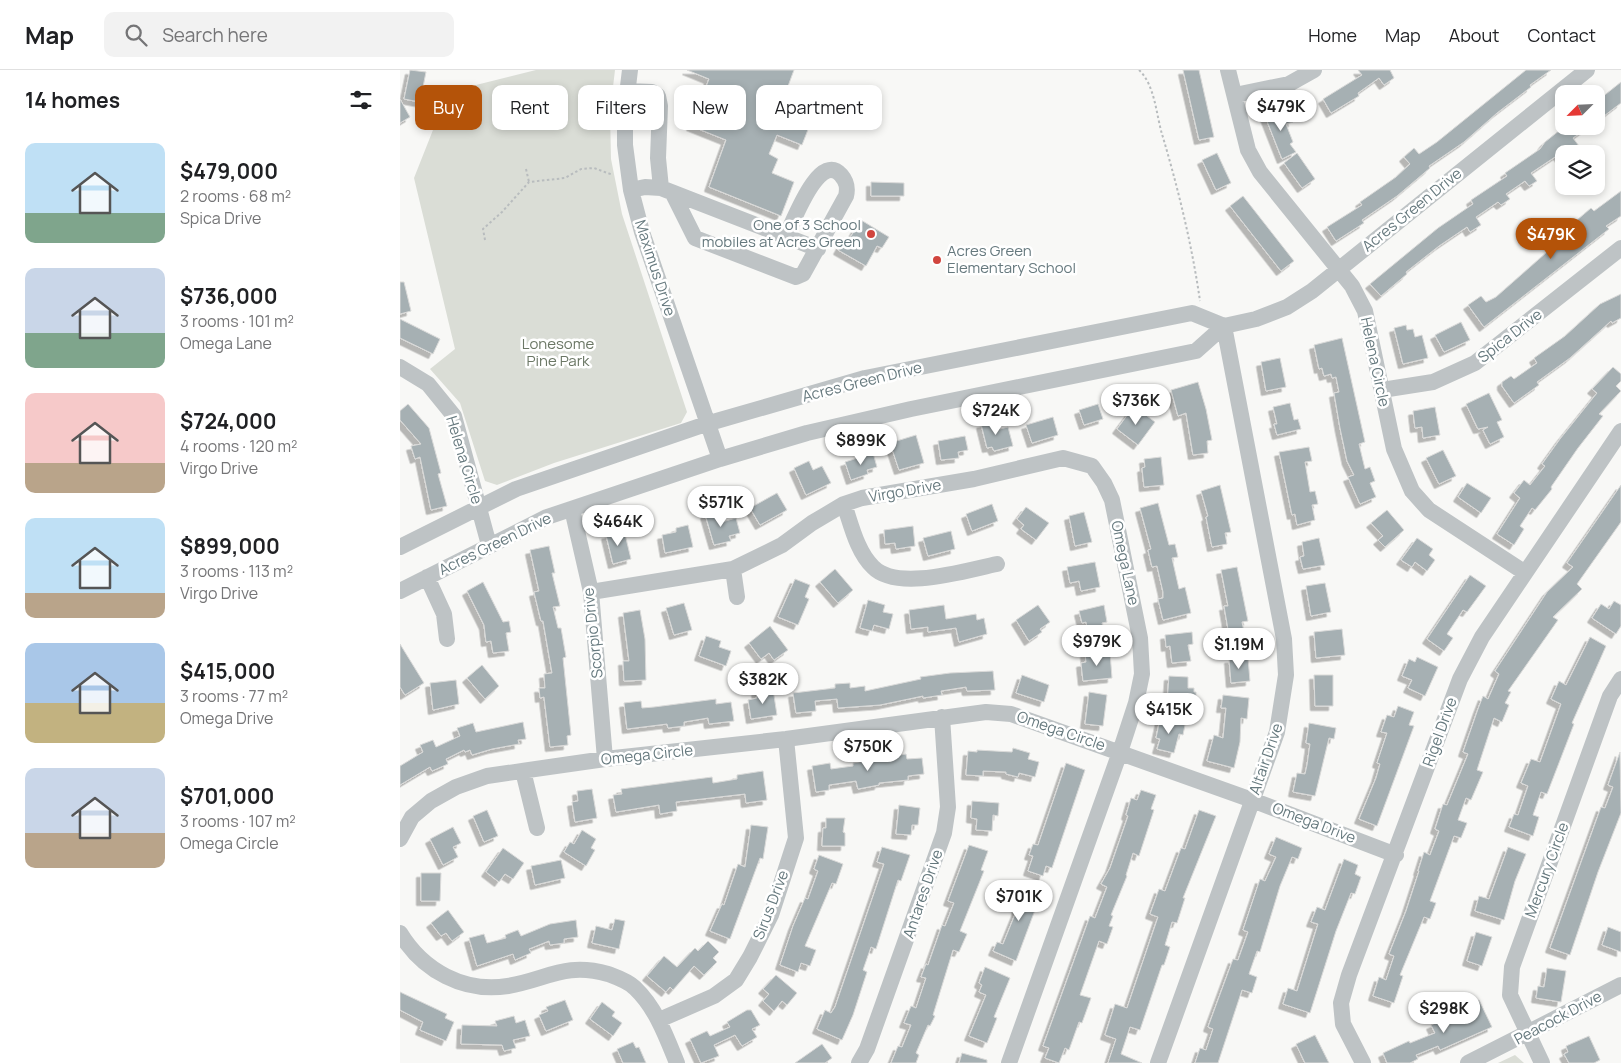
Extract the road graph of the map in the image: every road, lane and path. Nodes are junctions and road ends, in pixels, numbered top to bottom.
1 (630, 70) edge
2 (1139, 70) edge
3 (1228, 70) edge
4 (1314, 70) edge
5 (1587, 70) edge
6 (628, 85) edge
7 (1235, 95) junction
8 (626, 130) edge
9 (659, 130) edge
10 (526, 169) dead end
11 (613, 175) dead end
12 (529, 182) junction
13 (631, 190) junction
14 (667, 191) junction
15 (786, 236) junction
16 (486, 240) dead end
17 (1621, 248) edge
18 (818, 249) junction
19 (1338, 270) junction
20 (1203, 307) dead end
21 (1224, 326) junction
22 (400, 367) edge
23 (1382, 390) junction
24 (706, 424) junction
25 (1621, 431) edge
26 (720, 459) junction
27 (1092, 466) joint
28 (844, 504) junction
29 (478, 506) junction
30 (572, 509) junction
31 (489, 544) junction
32 (400, 547) edge
33 (997, 564) dead end
34 (733, 569) junction
35 (1524, 572) junction
36 (427, 577) junction
37 (400, 591) edge
38 (590, 592) junction
39 (736, 597) dead end
40 (447, 639) dead end
41 (1621, 678) edge
42 (942, 717) junction
43 (786, 740) junction
44 (1120, 752) junction
45 (605, 759) junction
46 (523, 771) junction
47 (1252, 800) junction
48 (537, 828) dead end
49 (400, 839) edge
50 (1396, 855) junction
51 (400, 933) edge
52 (1621, 985) edge
53 (659, 1020) junction
54 (1527, 1034) junction
55 (677, 1063) edge
56 (859, 1063) edge
57 (1009, 1063) edge
58 (1158, 1063) edge
59 (1363, 1063) edge
60 (1468, 1063) edge
61 (1542, 1063) edge

1 - 6 street, Maximus Drive
2 - 20 path
3 - 7 street, Helena Circle
4 - 7 street
5 - 19 street, Acres Green Drive
7 - 19 street, Helena Circle
8 - 13 street, Maximus Drive
9 - 14 street
10 - 12 path
11 - 12 path
12 - 16 path
13 - 14 street
13 - 24 street, Maximus Drive
14 - 15 street
14 - 18 street
15 - 18 street
15 - 18 street
17 - 23 street, Spica Drive
19 - 21 street, Acres Green Drive
19 - 23 street, Helena Circle
21 - 24 street, Acres Green Drive
21 - 26 street, Acres Green Drive
21 - 47 street, Altair Drive
22 - 29 street, Helena Circle
23 - 35 street, Helena Circle
24 - 26 street, Maximus Drive
24 - 29 street, Acres Green Drive
25 - 35 street, Rigel Drive
26 - 30 street, Acres Green Drive
27 - 28 street, Virgo Drive
27 - 44 street, Omega Lane
28 - 33 street
28 - 34 street, Virgo Drive
29 - 31 street, Helena Circle
29 - 32 street, Acres Green Drive
30 - 31 street, Acres Green Drive
30 - 38 street, Scorpio Drive
31 - 36 street, Acres Green Drive
34 - 38 street, Virgo Drive
34 - 39 street
35 - 50 street, Rigel Drive
36 - 37 street, Acres Green Drive
36 - 40 street
38 - 45 street, Scorpio Drive
41 - 54 street, Mercury Circle
42 - 43 street, Omega Circle
42 - 44 street, Omega Circle
42 - 56 street, Antares Drive
43 - 45 street, Omega Circle
43 - 53 street, Sirus Drive
44 - 47 street, Omega Drive
44 - 57 street, Omega Circle
45 - 46 street, Omega Circle
46 - 48 street
46 - 49 street, Omega Circle
47 - 50 street, Omega Drive
47 - 58 street, Altair Drive
50 - 59 street, Rigel Drive
51 - 53 street
52 - 54 street, Peacock Drive
53 - 55 street
54 - 60 street, Peacock Drive
54 - 61 street, Mercury Circle

